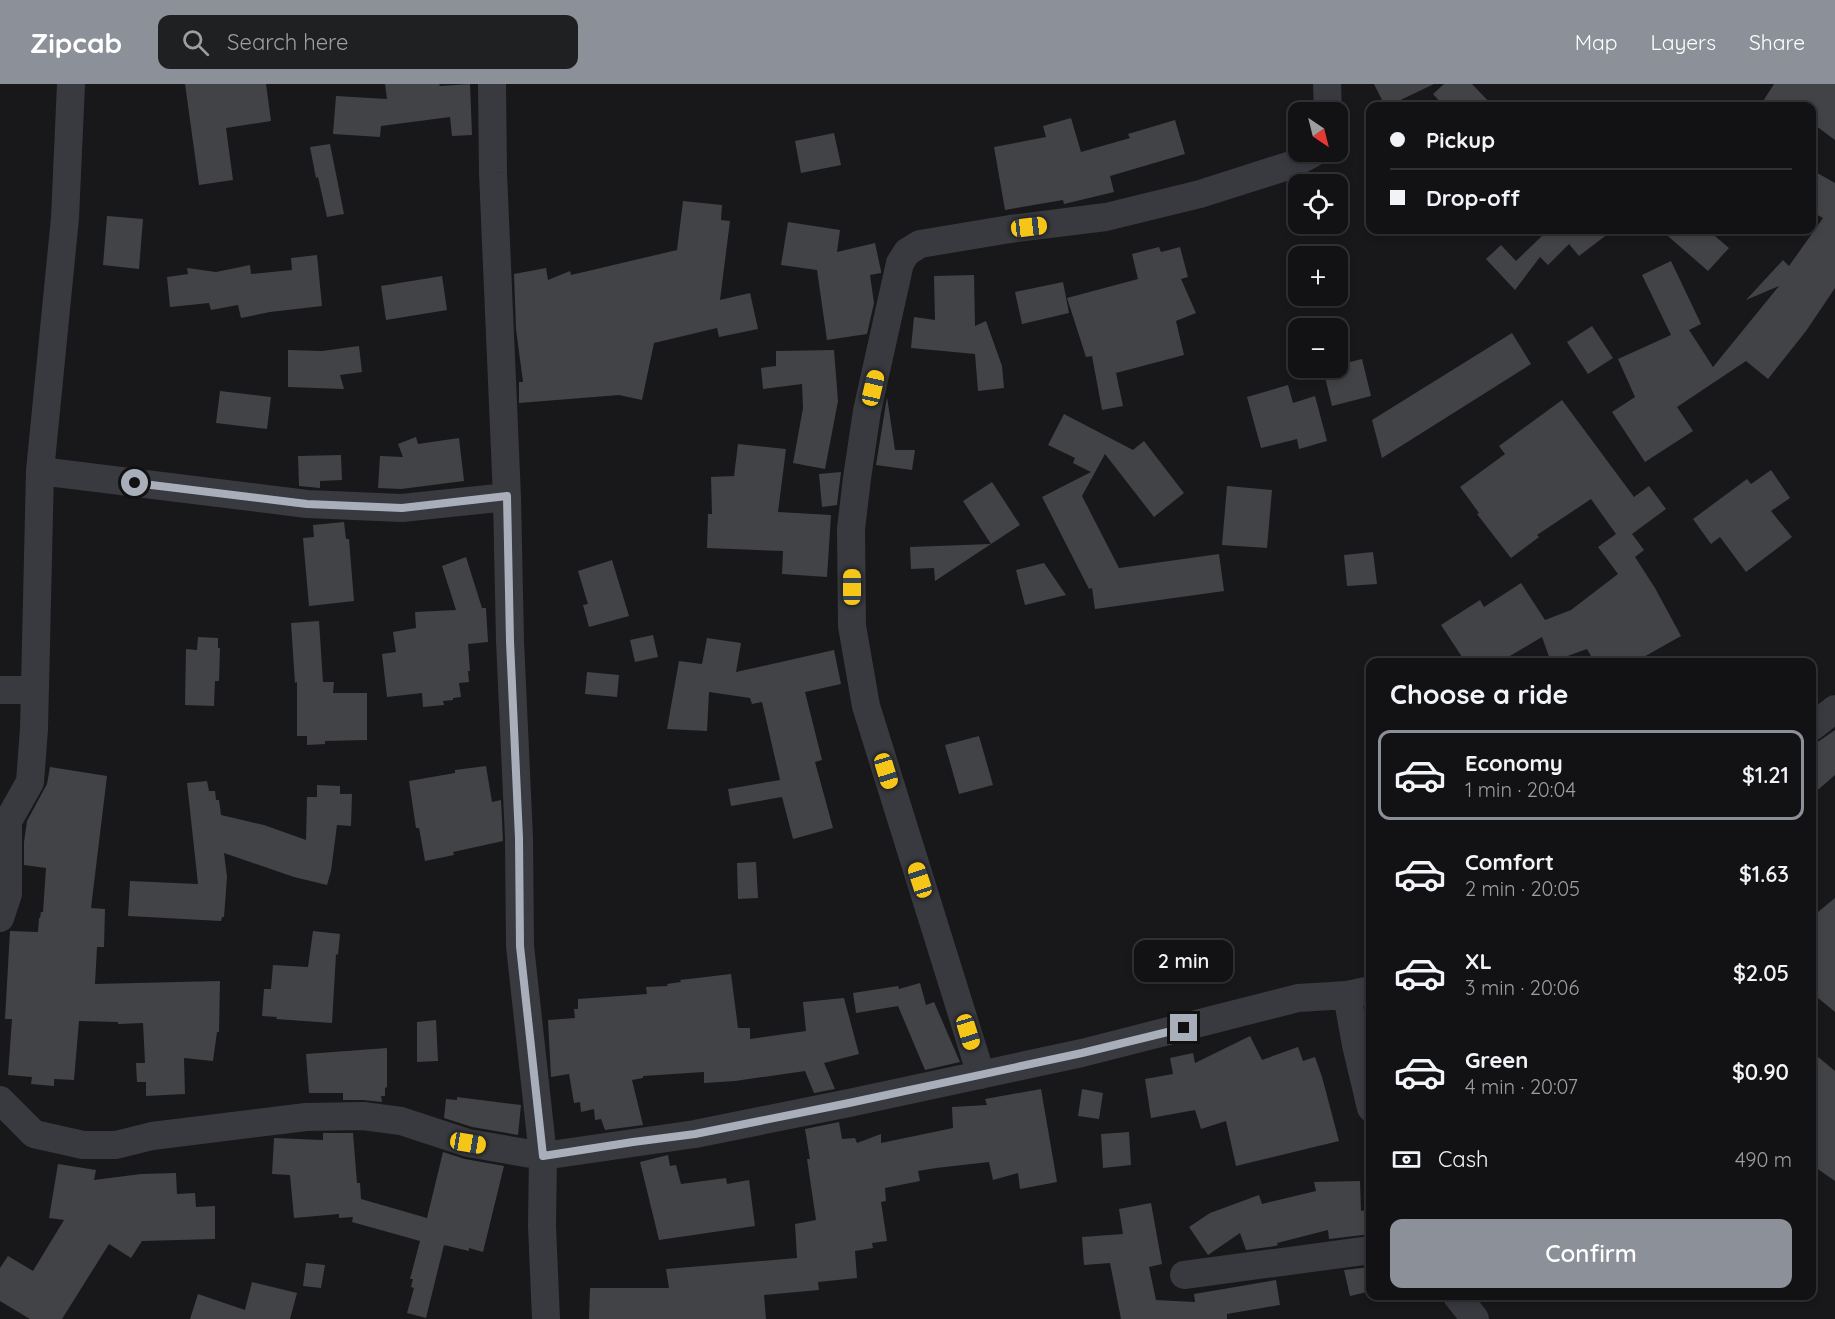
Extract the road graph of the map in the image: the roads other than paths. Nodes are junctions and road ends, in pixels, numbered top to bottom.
1 (71, 84) edge
2 (492, 84) edge
3 (1327, 84) edge
4 (1328, 102) edge
5 (1297, 162) edge
6 (40, 471) junction
7 (507, 496) junction
8 (0, 690) edge
9 (35, 690) junction
10 (1835, 709) edge
11 (1816, 725) edge
12 (0, 918) edge
13 (1359, 992) edge
14 (981, 1075) junction
15 (1366, 1087) edge
16 (0, 1100) edge
17 (543, 1156) junction
18 (1366, 1251) edge
19 (1184, 1275) dead end
20 (1460, 1300) edge
21 (546, 1319) edge
22 (1475, 1319) edge

1 - 6 street
2 - 7 street
3 - 4 street
5 - 14 street
6 - 7 street
6 - 9 street
7 - 17 street
8 - 9 street
9 - 12 street
10 - 11 street
13 - 14 street
13 - 15 street
14 - 17 street
16 - 17 street
17 - 21 street
18 - 19 street
20 - 22 street

